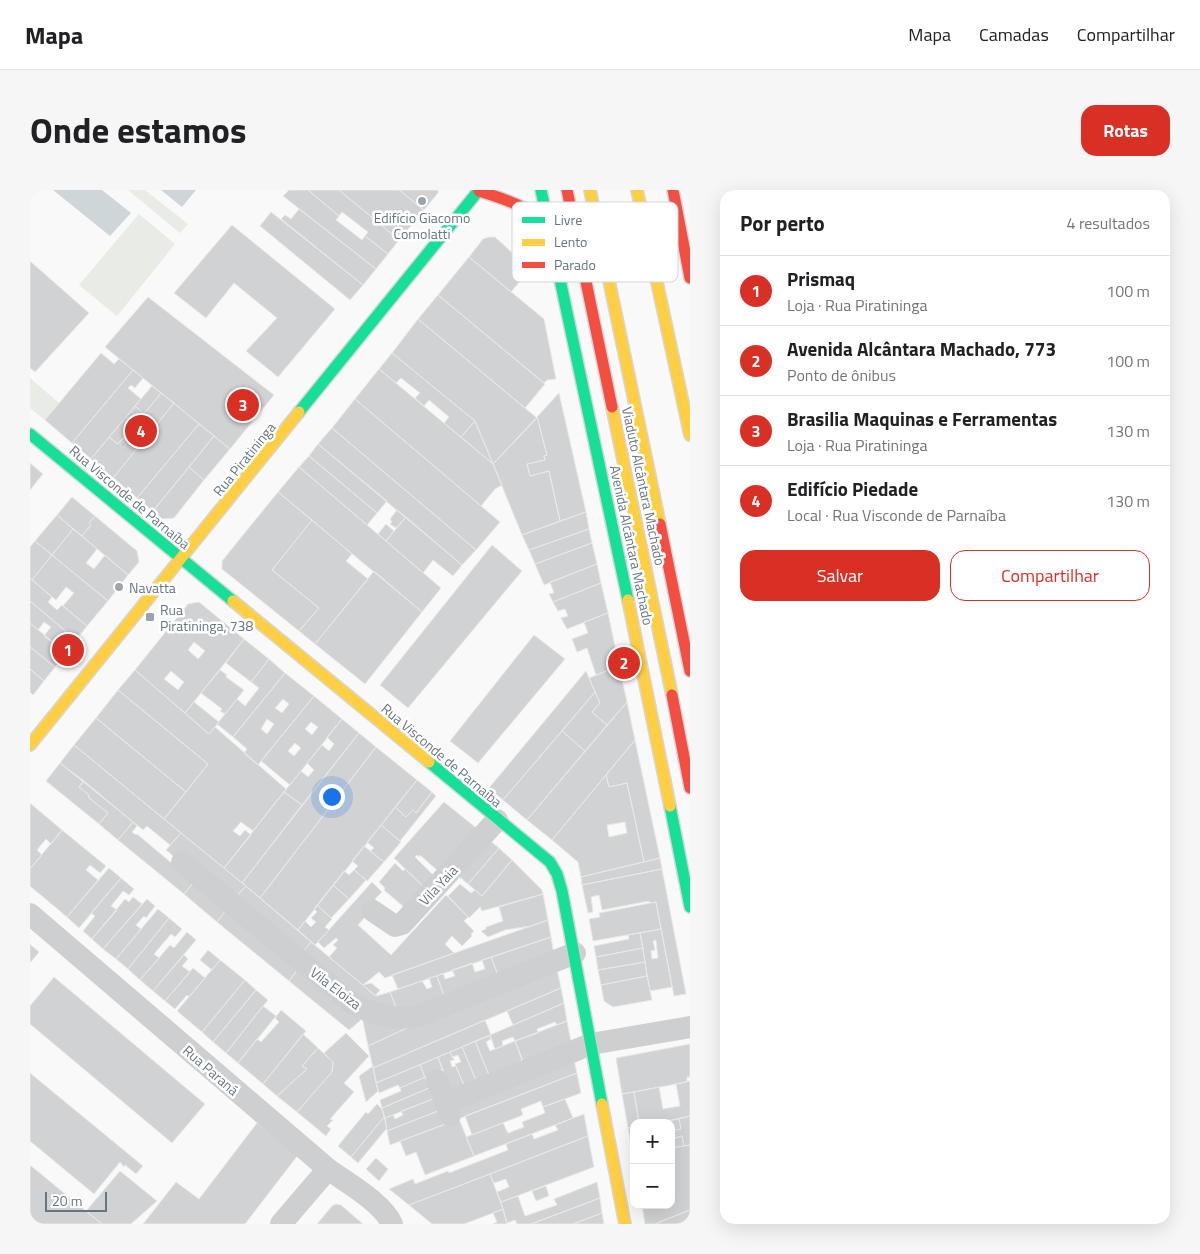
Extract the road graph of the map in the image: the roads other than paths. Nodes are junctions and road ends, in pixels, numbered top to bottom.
1 (479, 190) edge
2 (512, 203) edge
3 (678, 216) edge
4 (690, 278) edge
5 (561, 282) edge
6 (586, 282) edge
7 (610, 282) edge
8 (657, 282) edge
9 (30, 434) edge
10 (690, 435) edge
11 (182, 560) junction
12 (690, 671) edge
13 (30, 745) edge
14 (690, 788) edge
15 (497, 820) junction
16 (182, 862) dead end
17 (690, 907) edge
18 (374, 911) dead end
19 (30, 914) edge
20 (575, 953) junction
21 (690, 1027) edge
22 (591, 1044) junction
23 (437, 1080) dead end
24 (328, 1169) junction
25 (281, 1224) edge
26 (392, 1224) edge
27 (625, 1224) edge

1 - 2 main road
1 - 11 main road, Rua Piratininga
3 - 4 main road
5 - 17 main road, Avenida Alcântara Machado
6 - 14 main road, Viaduto Alcântara Machado
7 - 12 main road, Viaduto Alcântara Machado
8 - 10 main road
9 - 11 main road, Rua Visconde de Parnaíba
11 - 13 main road, Rua Piratininga
11 - 15 main road, Rua Visconde de Parnaíba
15 - 18 street, Vila Yaia
15 - 20 main road, Rua Visconde de Parnaíba
16 - 20 street, Vila Eloiza
19 - 24 street, Rua Paraná
20 - 22 main road, Rua Visconde de Parnaíba
21 - 22 street
22 - 23 street
22 - 27 main road, Rua Visconde de Parnaíba
24 - 25 street
24 - 26 street, Rua Paraná

